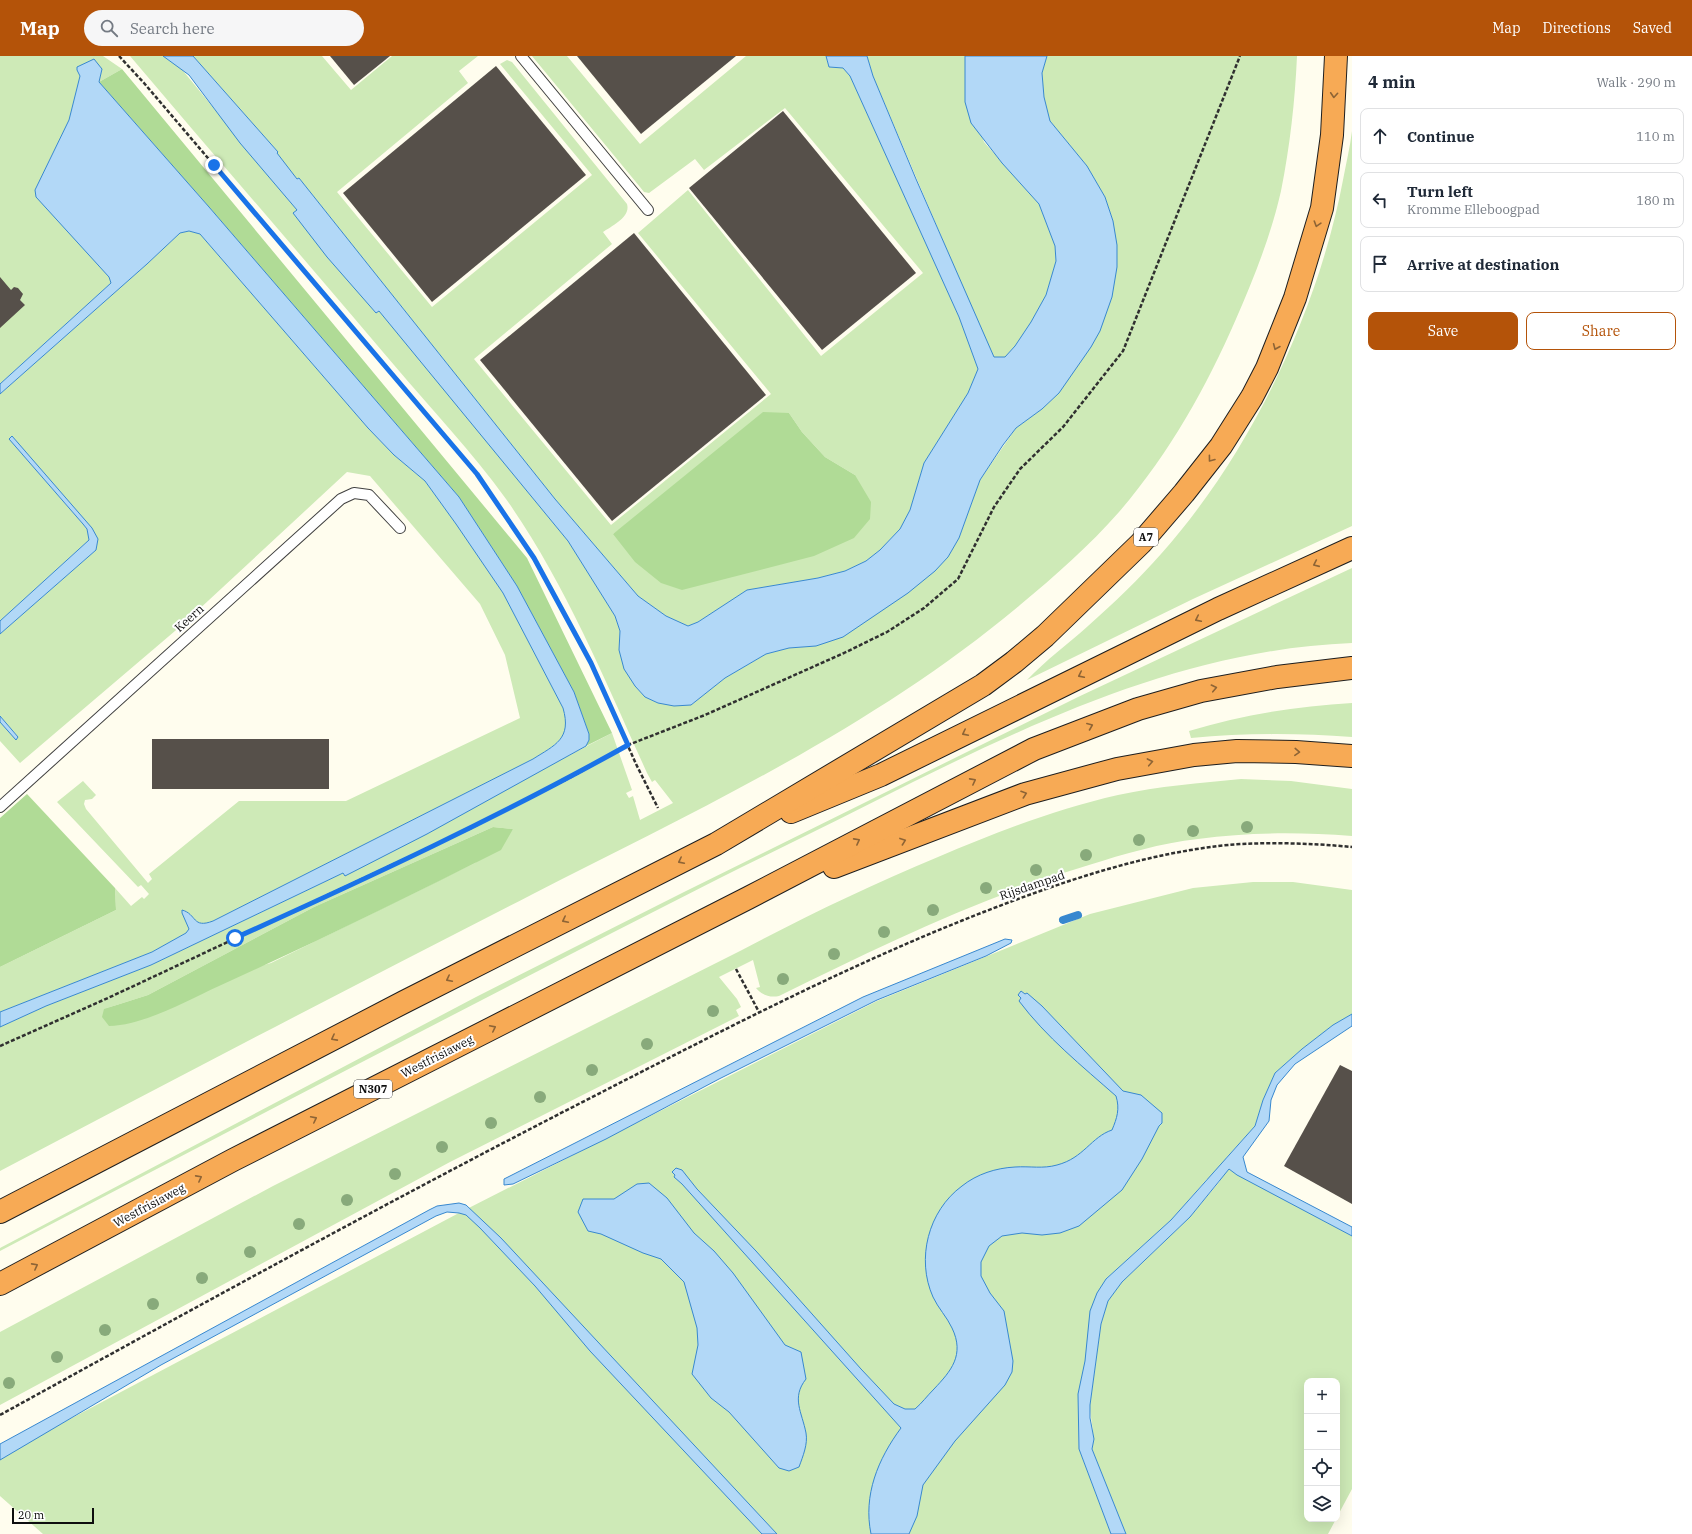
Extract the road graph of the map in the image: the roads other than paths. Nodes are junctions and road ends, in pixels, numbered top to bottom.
1 (521, 56) edge
2 (1336, 56) edge
3 (648, 210) dead end
4 (400, 528) dead end
5 (1352, 548) edge
6 (1352, 668) edge
7 (1352, 756) edge
8 (0, 807) edge
9 (716, 844) junction
10 (748, 898) junction
11 (0, 1212) edge
12 (0, 1284) edge

1 - 3 lane
2 -> 9 highway, A7
4 - 8 lane, Keern
5 -> 9 highway
10 -> 6 highway
10 -> 7 highway
9 -> 11 highway
12 -> 10 highway, Westfrisiaweg / N307

